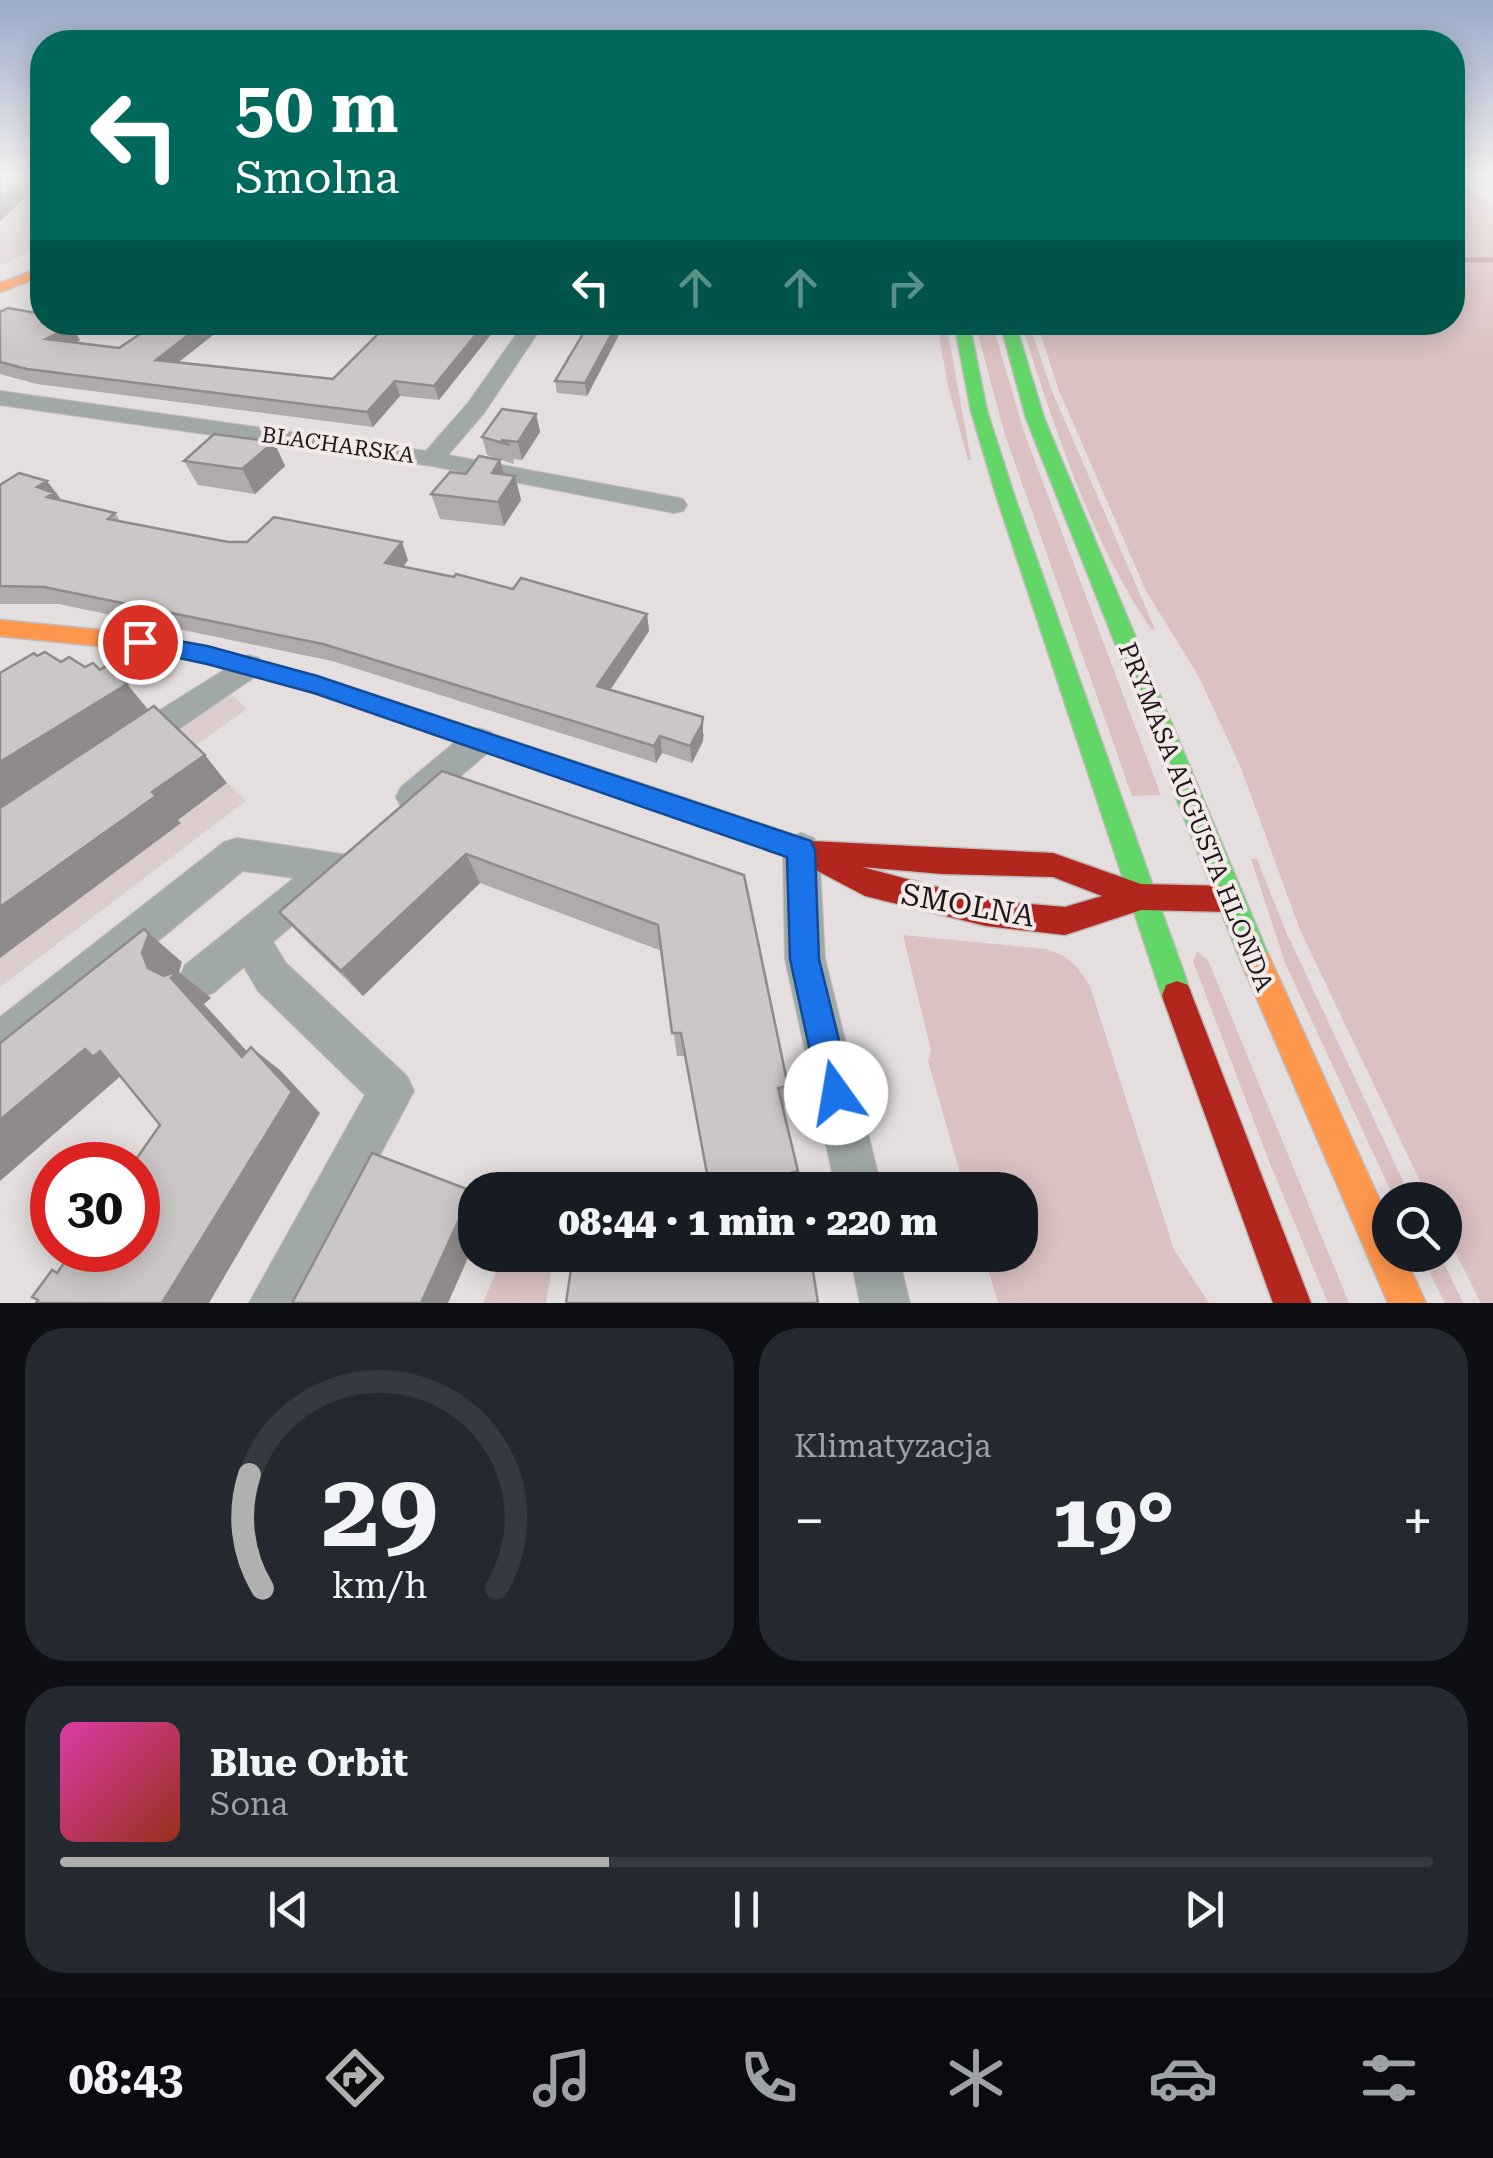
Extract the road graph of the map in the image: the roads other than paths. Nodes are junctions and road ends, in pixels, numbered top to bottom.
1 (30, 268) edge
2 (30, 276) edge
3 (2, 286) edge
4 (526, 335) edge
5 (963, 335) edge
6 (1011, 335) edge
7 (0, 398) edge
8 (432, 459) junction
9 (662, 503) dead end
10 (0, 628) edge
11 (248, 666) junction
12 (479, 741) junction
13 (114, 756) edge
14 (392, 816) edge
15 (801, 850) junction
16 (1141, 897) junction
17 (1228, 898) junction
18 (249, 938) junction
19 (199, 980) dead end
20 (0, 1044) edge
21 (855, 1172) edge
22 (878, 1272) edge
23 (274, 1303) edge
24 (885, 1303) edge
25 (1292, 1303) edge
26 (1407, 1303) edge

1 - 3 main road
2 - 3 main road
4 - 8 street
5 - 16 main road
6 - 17 main road, PRYMASA AUGUSTA HLONDA
7 - 8 street, BLACHARSKA
8 - 9 street, BLACHARSKA
10 - 11 main road, SMOLNA
11 - 12 main road, SMOLNA
11 - 13 street
12 - 14 street
12 - 15 main road, SMOLNA
15 - 16 main road, SMOLNA
15 - 16 main road, SMOLNA
15 - 21 street
16 - 17 main road, SMOLNA
16 - 25 main road
17 - 26 main road, PRYMASA AUGUSTA HLONDA
18 - 19 street
18 - 20 street
18 - 23 street
22 - 24 street

